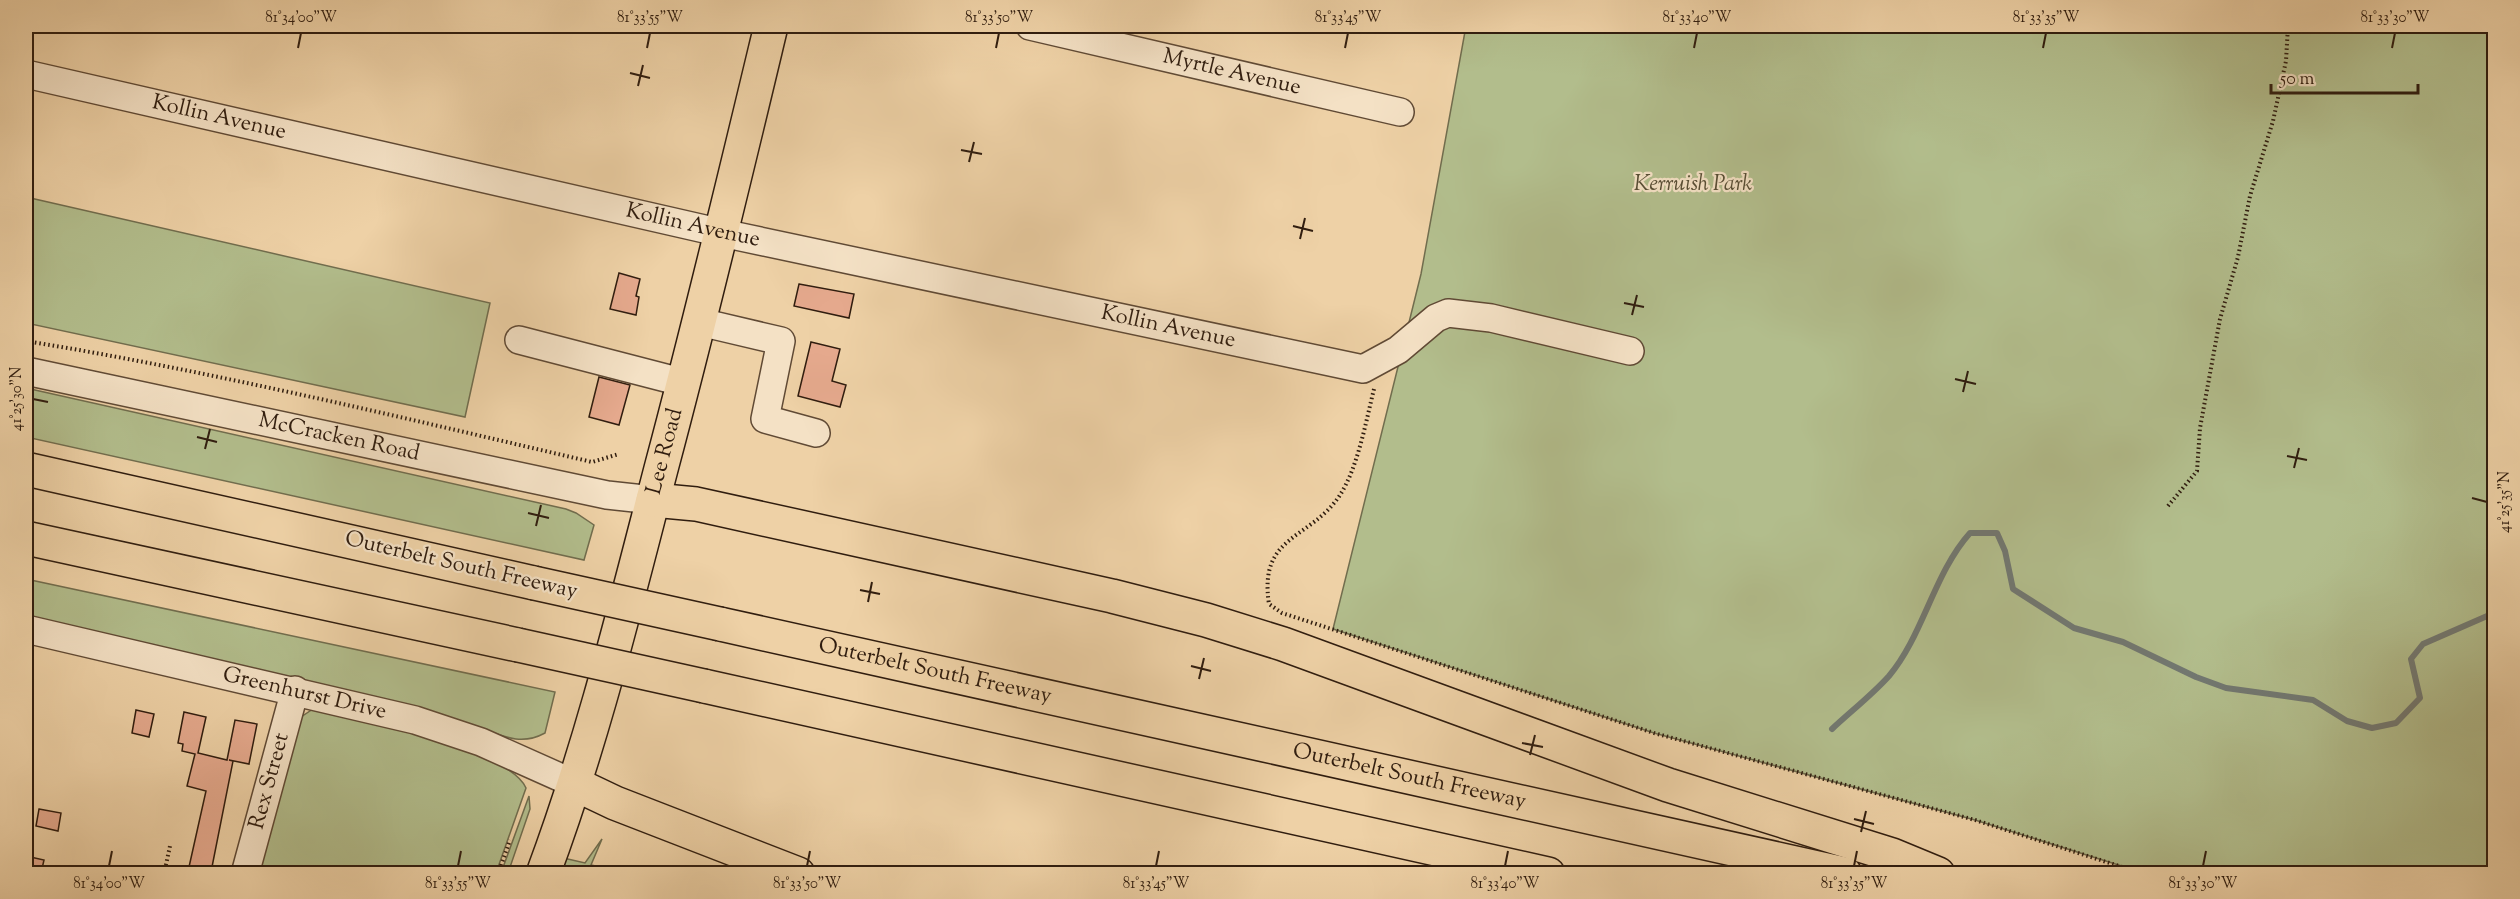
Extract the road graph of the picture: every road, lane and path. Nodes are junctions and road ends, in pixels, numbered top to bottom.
1 (771, 26) edge
2 (1030, 26) edge
3 (2288, 26) edge
4 (26, 74) edge
5 (1400, 112) dead end
6 (722, 233) junction
7 (700, 322) junction
8 (519, 340) dead end
9 (26, 341) edge
10 (1630, 351) dead end
11 (1372, 364) junction
12 (26, 370) edge
13 (685, 383) junction
14 (816, 433) dead end
15 (619, 454) dead end
16 (26, 469) edge
17 (653, 500) junction
18 (2168, 506) dead end
19 (26, 537) edge
20 (26, 629) edge
21 (295, 690) junction
22 (575, 784) junction
23 (510, 840) dead end
24 (170, 846) dead end
25 (546, 864) edge
26 (164, 873) edge
27 (245, 873) edge
28 (498, 873) edge
29 (798, 873) edge
30 (1548, 873) edge
31 (1845, 873) edge
32 (1938, 873) edge
33 (2144, 873) edge

1 - 6 main road, Lee Road
2 - 5 street, Myrtle Avenue
3 - 18 path
4 - 6 street, Kollin Avenue
6 - 7 main road, Lee Road
6 - 11 street, Kollin Avenue
7 - 13 main road, Lee Road
7 - 14 street
8 - 13 street
9 - 15 path
10 - 11 street
11 - 33 path
12 - 17 street, McCracken Road
13 - 17 main road, Lee Road
16 - 31 main road, Outerbelt South Freeway, bridge
17 - 22 main road, Lee Road
17 - 32 main road
19 - 30 main road, bridge
20 - 21 street, Greenhurst Drive
21 - 22 street, Greenhurst Drive
21 - 27 street, Rex Street
22 - 25 main road, Lee Road
22 - 29 main road
23 - 28 path
24 - 26 path

